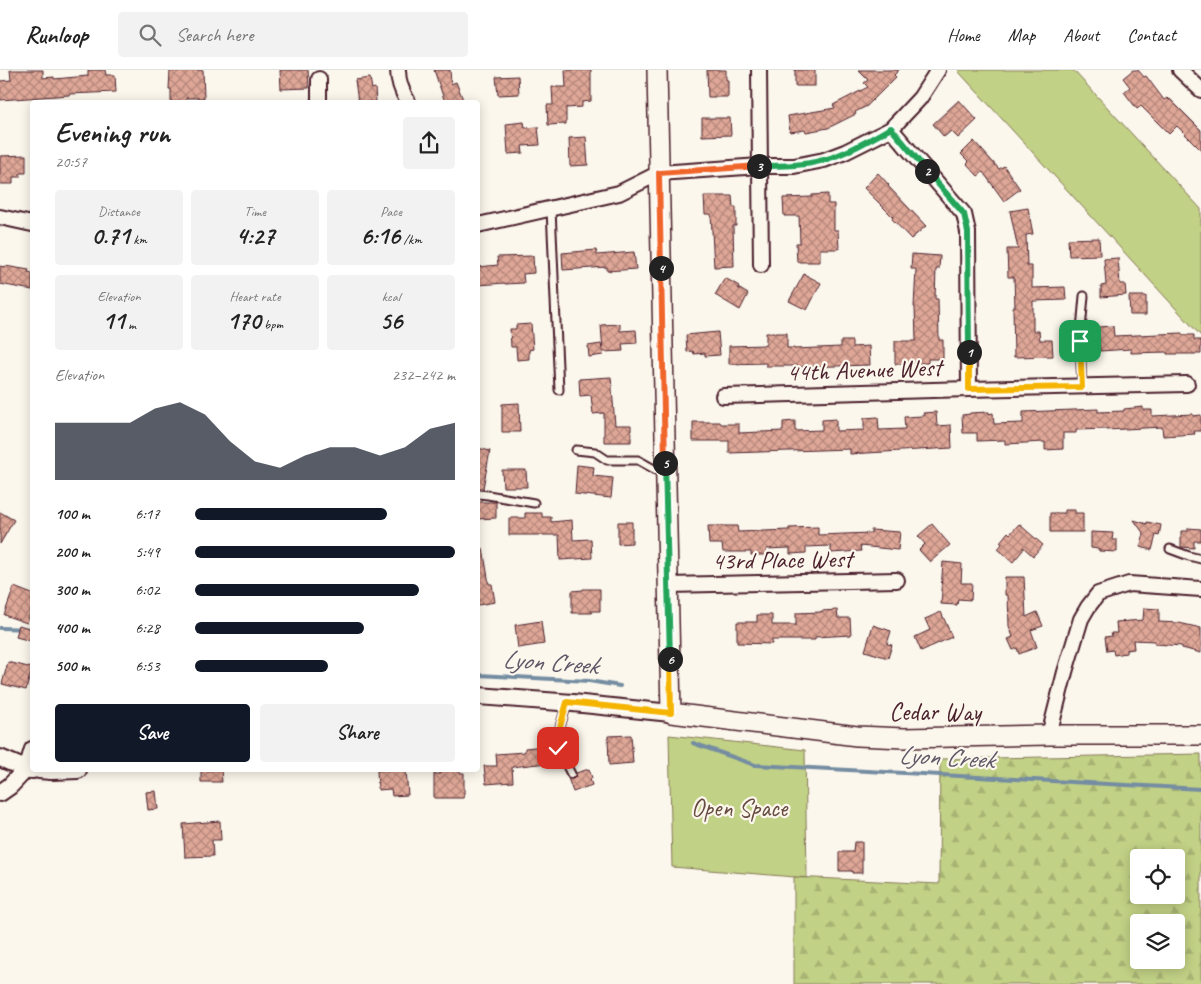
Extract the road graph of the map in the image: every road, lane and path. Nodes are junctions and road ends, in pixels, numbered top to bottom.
1 (398, 70) edge
2 (657, 70) edge
3 (759, 70) edge
4 (938, 70) edge
5 (1180, 70) edge
6 (318, 79) dead end
7 (1201, 90) edge
8 (320, 100) edge
9 (406, 100) edge
10 (891, 128) junction
11 (760, 166) junction
12 (659, 173) junction
13 (551, 209) junction
14 (0, 218) edge
15 (30, 224) edge
16 (480, 225) edge
17 (761, 265) dead end
18 (1084, 296) dead end
19 (1186, 384) dead end
20 (1082, 387) junction
21 (969, 389) junction
22 (559, 390) dead end
23 (723, 396) dead end
24 (576, 450) dead end
25 (665, 475) junction
26 (480, 494) edge
27 (534, 503) dead end
28 (1170, 548) dead end
29 (1201, 558) edge
30 (897, 580) dead end
31 (669, 585) junction
32 (1201, 589) edge
33 (480, 696) edge
34 (567, 702) junction
35 (671, 713) junction
36 (1201, 735) edge
37 (1049, 736) junction
38 (0, 758) edge
39 (30, 769) edge
40 (30, 771) edge
41 (571, 774) dead end
42 (0, 793) edge

1 - 9 street
2 - 12 main road
3 - 11 street
4 - 10 street
5 - 7 street
6 - 8 street
10 - 11 street
10 - 21 street
11 - 12 street
11 - 17 street
12 - 13 street
12 - 25 main road
13 - 16 street
13 - 22 lane
14 - 15 street
18 - 20 lane
19 - 20 street, 44th Avenue West
20 - 21 street, 44th Avenue West
21 - 23 street, 44th Avenue West
24 - 25 lane
25 - 31 main road
26 - 27 lane
28 - 29 lane
30 - 31 street, 43rd Place West
31 - 35 main road
32 - 37 street
33 - 34 street
34 - 35 street
34 - 41 lane
35 - 37 main road, Cedar Way
36 - 37 main road, Cedar Way
38 - 39 street
40 - 42 street

